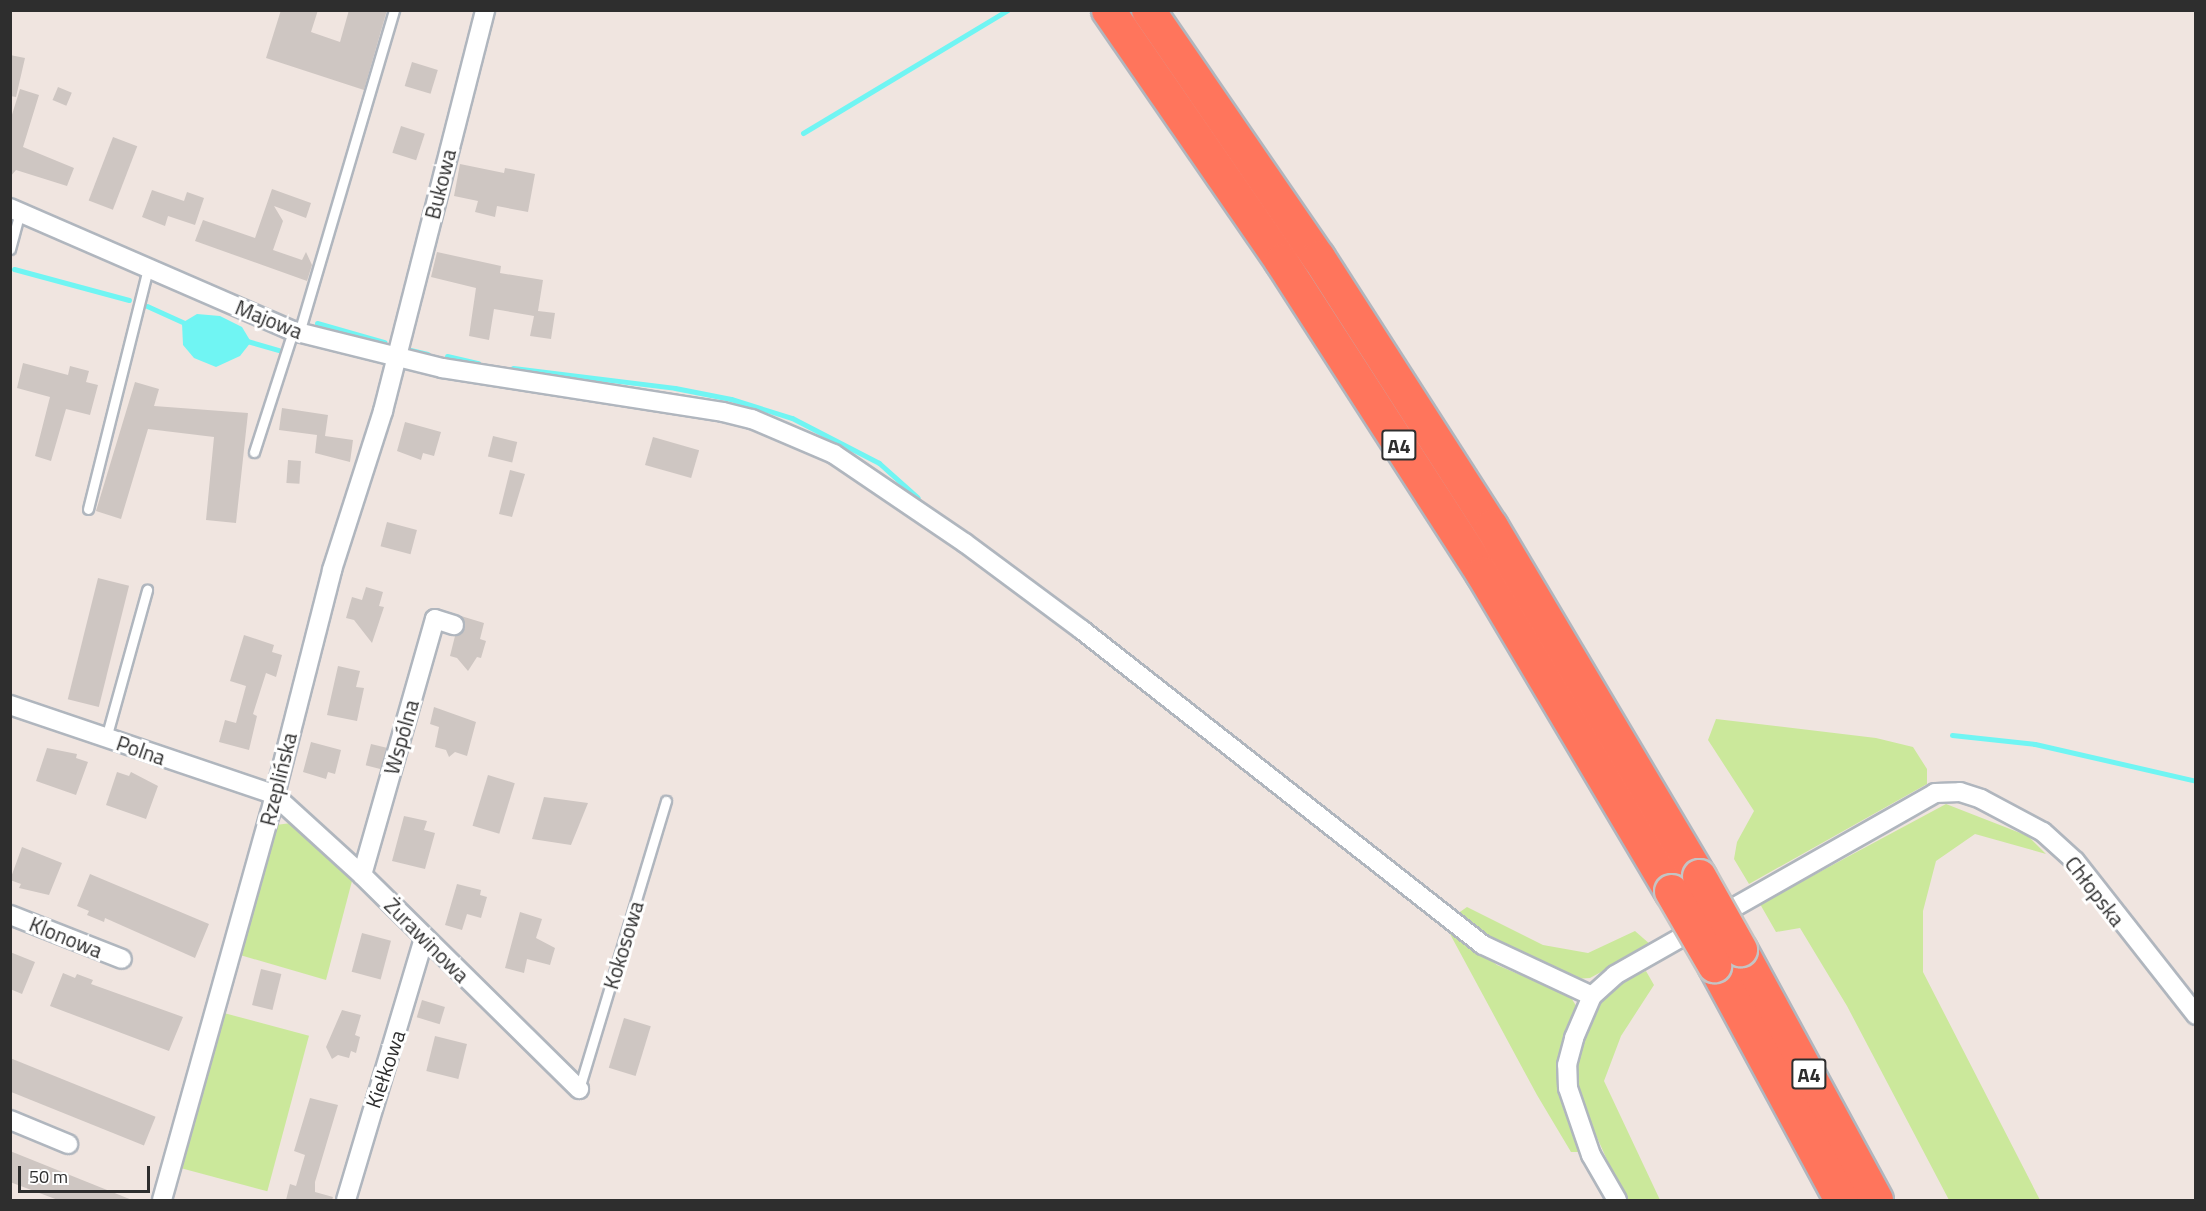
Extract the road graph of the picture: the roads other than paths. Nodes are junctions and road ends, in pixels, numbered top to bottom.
1 (394, 10) edge
2 (485, 10) edge
3 (1108, 10) edge
4 (1148, 10) edge
5 (15, 210) edge
6 (10, 249) edge
7 (148, 269) junction
8 (296, 332) junction
9 (397, 359) junction
10 (254, 452) dead end
11 (88, 509) dead end
12 (147, 590) dead end
13 (454, 625) dead end
14 (10, 705) edge
15 (106, 738) junction
16 (273, 794) junction
17 (666, 801) dead end
18 (362, 875) junction
19 (1685, 884) junction
20 (10, 915) edge
21 (424, 938) junction
22 (1727, 957) junction
23 (122, 959) dead end
24 (1592, 996) junction
25 (2196, 1016) edge
26 (579, 1089) joint
27 (10, 1120) edge
28 (68, 1144) dead end
29 (162, 1200) edge
30 (346, 1200) edge
31 (1617, 1200) edge
32 (1840, 1200) edge
33 (1876, 1200) edge

1 - 8 lane
2 - 9 street, Bukowa
3 - 19 highway, A4
4 - 19 highway, A4
5 - 6 lane
5 - 7 street, Majowa
7 - 8 street, Majowa
7 - 11 lane
8 - 9 street, Majowa
8 - 10 lane
9 - 16 street, Rzeplińska
9 - 24 street, Majowa
12 - 15 lane
13 - 18 street, Wspólna
14 - 15 street, Polna
15 - 16 street, Polna
16 - 18 street, Żurawinowa
16 - 29 street, Rzeplińska
17 - 26 lane, Kokosowa
18 - 21 street, Żurawinowa
19 - 22 highway, A4, bridge
20 - 23 street, Klonowa
21 - 26 street, Żurawinowa
21 - 30 street, Kiełkowa
22 - 32 highway, A4
22 - 33 highway, A4
24 - 25 street, Chłopska
24 - 31 street
27 - 28 street

